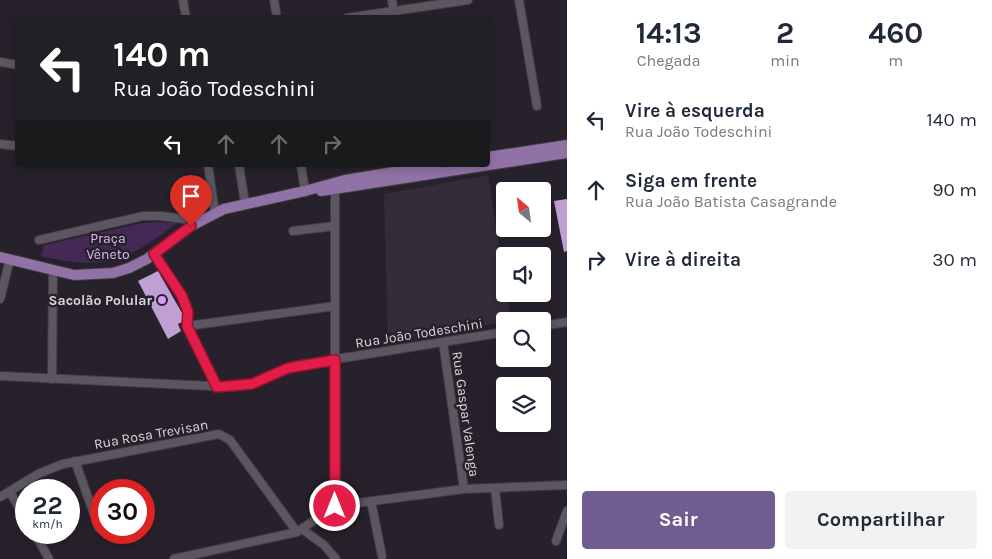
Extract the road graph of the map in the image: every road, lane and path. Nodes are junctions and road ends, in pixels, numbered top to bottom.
1 (183, 0) edge
2 (274, 0) edge
3 (392, 0) edge
4 (468, 0) edge
5 (519, 0) edge
6 (394, 14) edge
7 (186, 15) edge
8 (276, 15) edge
9 (0, 62) edge
10 (15, 64) edge
11 (537, 106) dead end
12 (0, 144) edge
13 (567, 145) edge
14 (15, 146) edge
15 (567, 153) edge
16 (490, 157) edge
17 (490, 165) edge
18 (208, 167) edge
19 (239, 167) edge
20 (300, 167) edge
21 (416, 167) edge
22 (480, 167) edge
23 (336, 190) junction
24 (305, 191) junction
25 (245, 203) junction
26 (215, 213) junction
27 (200, 220) junction
28 (335, 226) junction
29 (294, 231) dead end
30 (39, 240) dead end
31 (154, 254) junction
32 (5, 258) edge
33 (54, 271) junction
34 (0, 299) edge
35 (335, 306) junction
36 (567, 322) edge
37 (551, 325) edge
38 (187, 326) junction
39 (496, 333) edge
40 (443, 342) junction
41 (335, 360) junction
42 (0, 376) edge
43 (52, 379) junction
44 (217, 387) junction
45 (75, 461) junction
46 (567, 485) edge
47 (495, 488) junction
48 (464, 489) junction
49 (10, 492) junction
50 (0, 497) edge
51 (15, 501) edge
52 (371, 501) junction
53 (90, 503) edge
54 (335, 506) junction
55 (567, 511) edge
56 (499, 525) dead end
57 (300, 530) junction
58 (556, 541) dead end
59 (41, 544) edge
60 (382, 556) dead end
61 (49, 559) edge
62 (174, 559) edge
63 (336, 559) edge

1 - 7 street
2 - 8 street
3 - 6 street
4 - 6 street
5 - 11 street
9 - 10 street
12 - 14 street
13 - 16 main road
15 - 17 main road
18 - 26 street
19 - 25 street
20 - 24 street
21 - 24 main road
22 - 23 main road
23 - 24 main road
23 - 28 street
24 - 25 main road
25 - 26 main road
26 - 27 main road
27 - 30 street
27 - 31 main road
28 - 29 street
28 - 35 street
31 - 33 main road
31 - 38 street
32 - 33 main road
32 - 34 street
33 - 43 street
35 - 38 street
35 - 41 street
36 - 37 street
38 - 44 street
39 - 40 street, Rua João Todeschini
40 - 41 street, Rua João Todeschini
40 - 48 street, Rua Gaspar Valenga
41 - 44 street, Rua João Todeschini
41 - 54 street
42 - 43 street, Rua João Todeschini
43 - 44 street, Rua João Todeschini
45 - 49 street, Rua Rosa Trevisan
45 - 53 street
45 - 57 street, Rua Rosa Trevisan
46 - 47 street
47 - 48 street
47 - 56 street
48 - 52 street
49 - 50 street, Rua Rosa Trevisan
49 - 51 street
52 - 54 street
52 - 60 street
54 - 57 street
55 - 58 street
57 - 62 street
57 - 63 street
59 - 61 street

